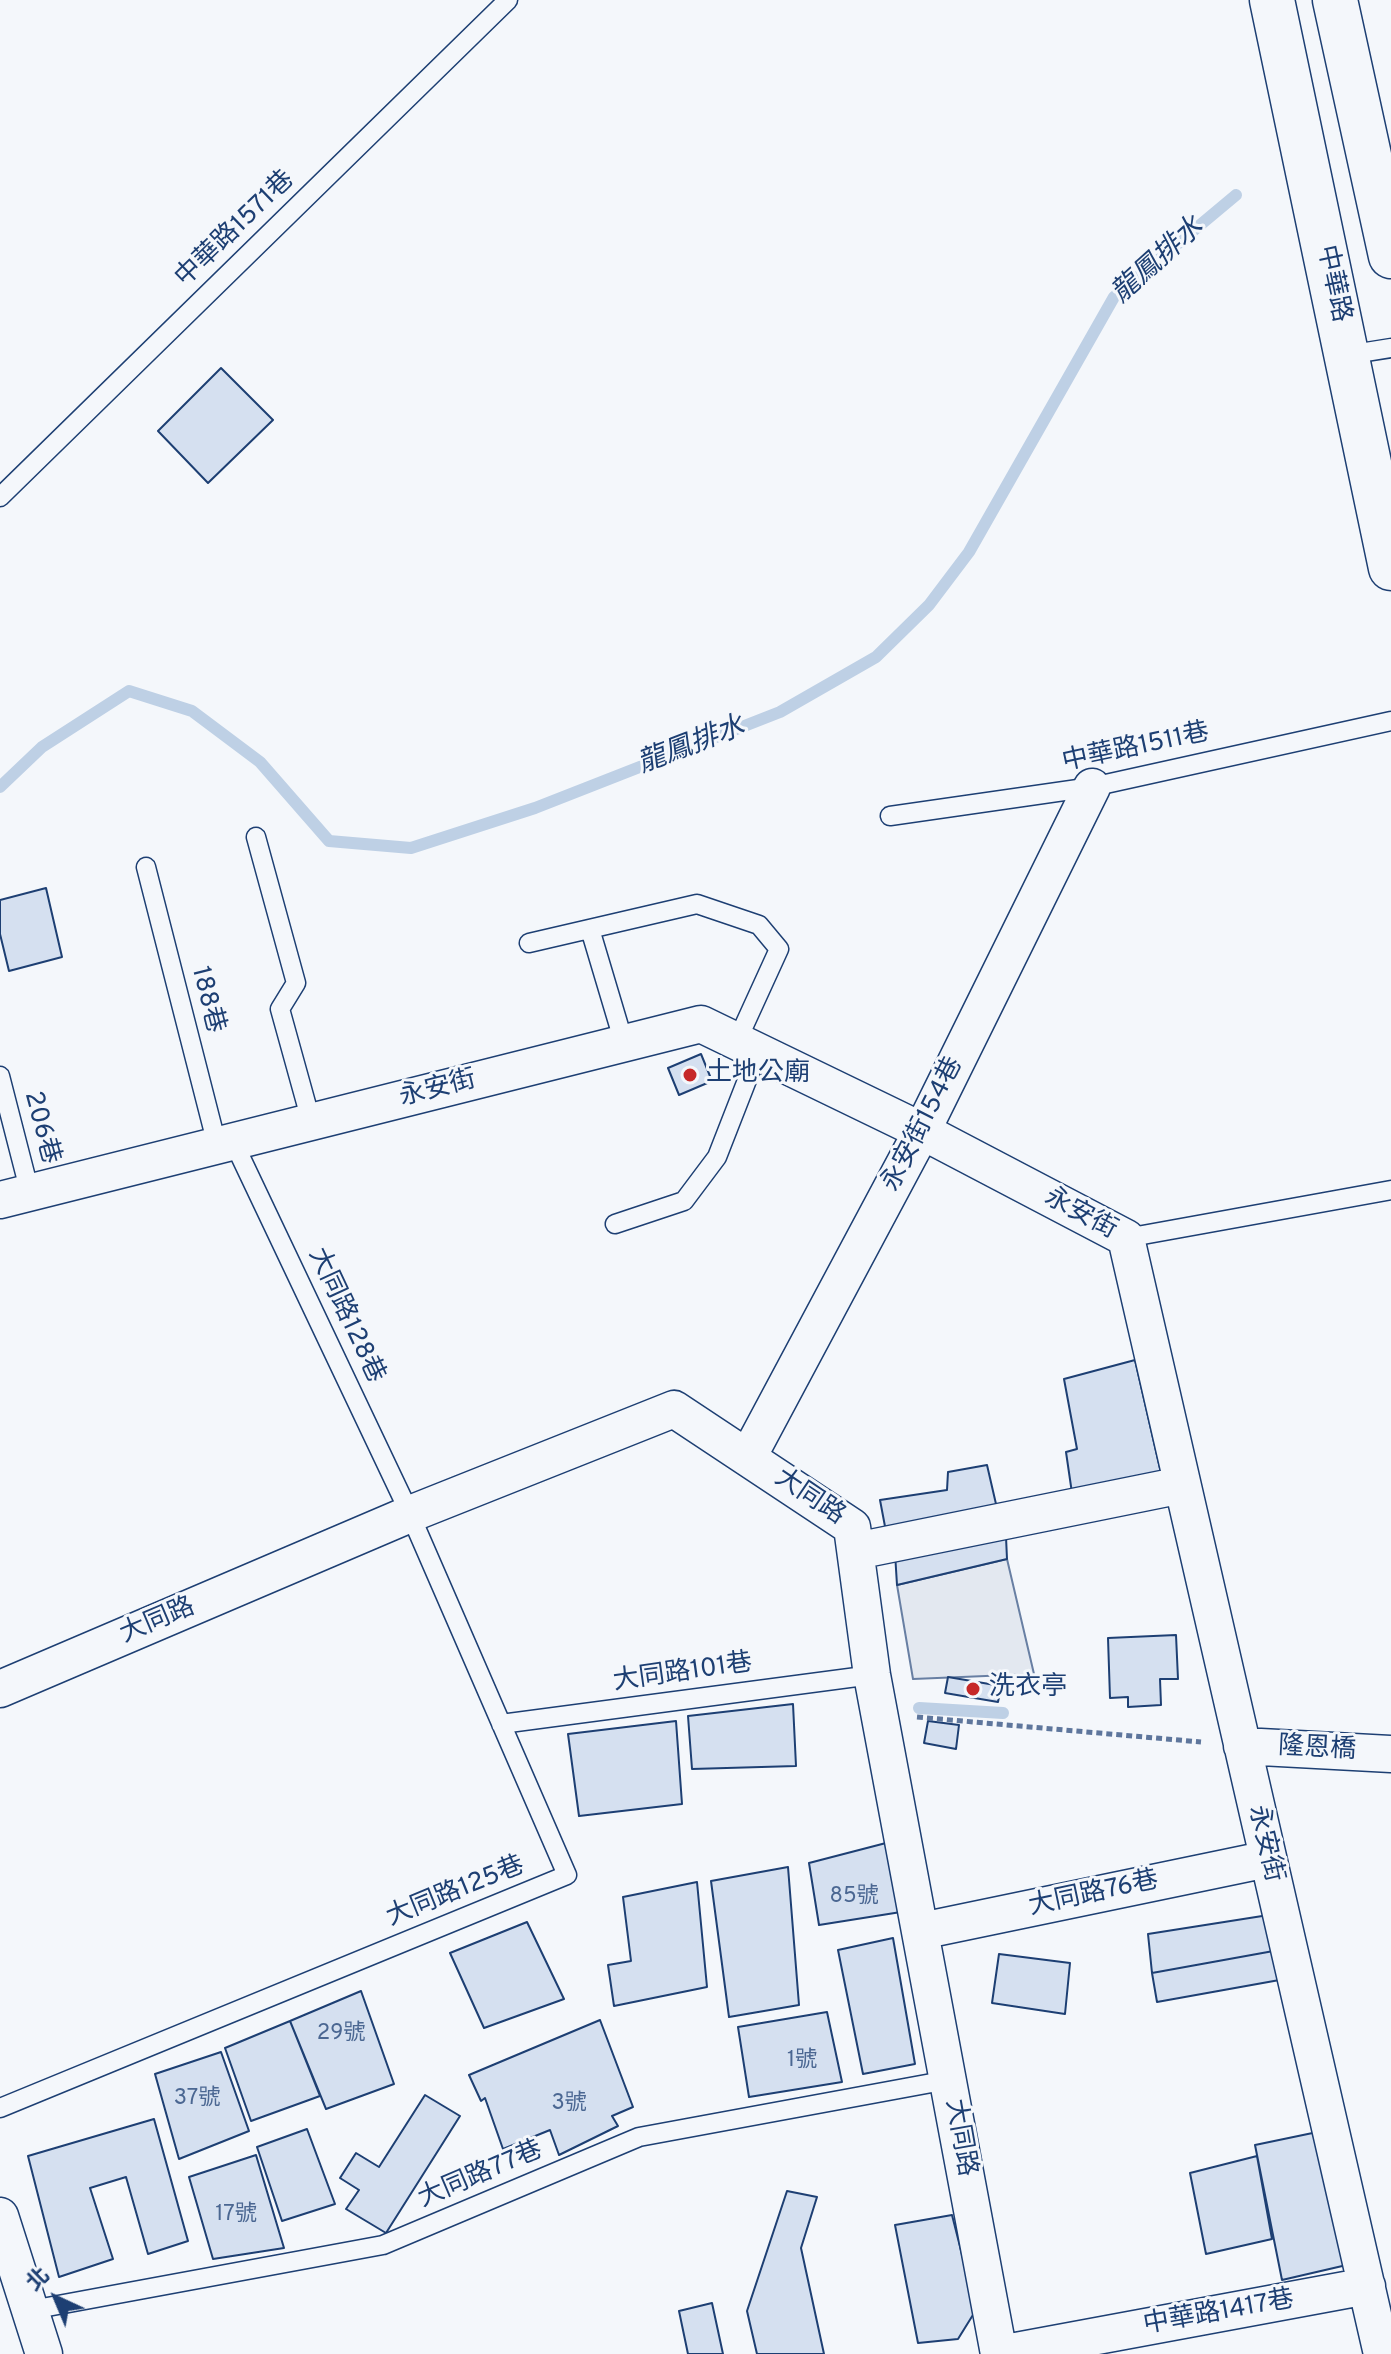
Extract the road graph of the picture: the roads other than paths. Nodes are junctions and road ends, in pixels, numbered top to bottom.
1 (508, 0) edge
2 (1272, 0) edge
3 (1335, 0) edge
4 (1391, 256) edge
5 (1391, 348) edge
6 (1347, 355) junction
7 (0, 497) edge
8 (1391, 568) edge
9 (1391, 721) edge
10 (1092, 787) junction
11 (890, 816) dead end
12 (256, 837) dead end
13 (146, 867) dead end
14 (590, 929) junction
15 (529, 943) dead end
16 (624, 1043) junction
17 (748, 1046) junction
18 (0, 1076) edge
19 (311, 1121) junction
20 (922, 1131) junction
21 (225, 1143) junction
22 (1391, 1190) edge
23 (15, 1196) edge
24 (615, 1224) dead end
25 (1126, 1238) junction
26 (748, 1457) junction
27 (1182, 1485) junction
28 (410, 1514) junction
29 (856, 1551) junction
30 (872, 1675) junction
31 (0, 1689) edge
32 (501, 1724) junction
33 (1242, 1746) junction
34 (1391, 1754) edge
35 (1268, 1859) junction
36 (921, 1931) junction
37 (948, 2080) junction
38 (0, 2108) edge
39 (0, 2216) edge
40 (1373, 2285) junction
41 (31, 2310) junction
42 (44, 2354) edge
43 (1000, 2354) edge
44 (1382, 2354) edge

1 - 7 lane, 中華路1571巷
2 - 6 main road, 中華路
3 - 4 main road
5 - 6 lane
6 - 8 main road, 中華路
9 - 10 lane, 中華路1511巷
10 - 11 lane, 中華路1511巷
10 - 20 street, 永安街154巷
12 - 19 lane
13 - 21 lane, 188巷
14 - 15 lane
14 - 16 lane
14 - 17 lane
16 - 17 street, 永安街
16 - 19 street, 永安街
17 - 20 street, 永安街
17 - 24 lane
18 - 23 lane, 206巷
19 - 21 street, 永安街
20 - 25 street, 永安街
20 - 26 street, 永安街154巷
21 - 23 street, 永安街
21 - 28 lane, 大同路128巷
22 - 25 lane
25 - 27 street, 永安街
26 - 28 street, 大同路
26 - 29 street, 大同路
27 - 29 street
27 - 33 street, 永安街
28 - 31 street, 大同路
28 - 32 lane, 大同路125巷
29 - 30 street, 大同路
30 - 32 lane, 大同路101巷
30 - 36 street, 大同路
32 - 38 lane, 大同路125巷
33 - 34 street, 隆恩橋
33 - 35 street, 永安街
35 - 36 street, 大同路76巷
35 - 40 street, 永安街
36 - 37 street, 大同路
37 - 41 lane, 大同路77巷
37 - 43 street, 大同路
39 - 41 street
40 - 43 street, 中華路1417巷
40 - 44 street, 永安街
41 - 42 street

